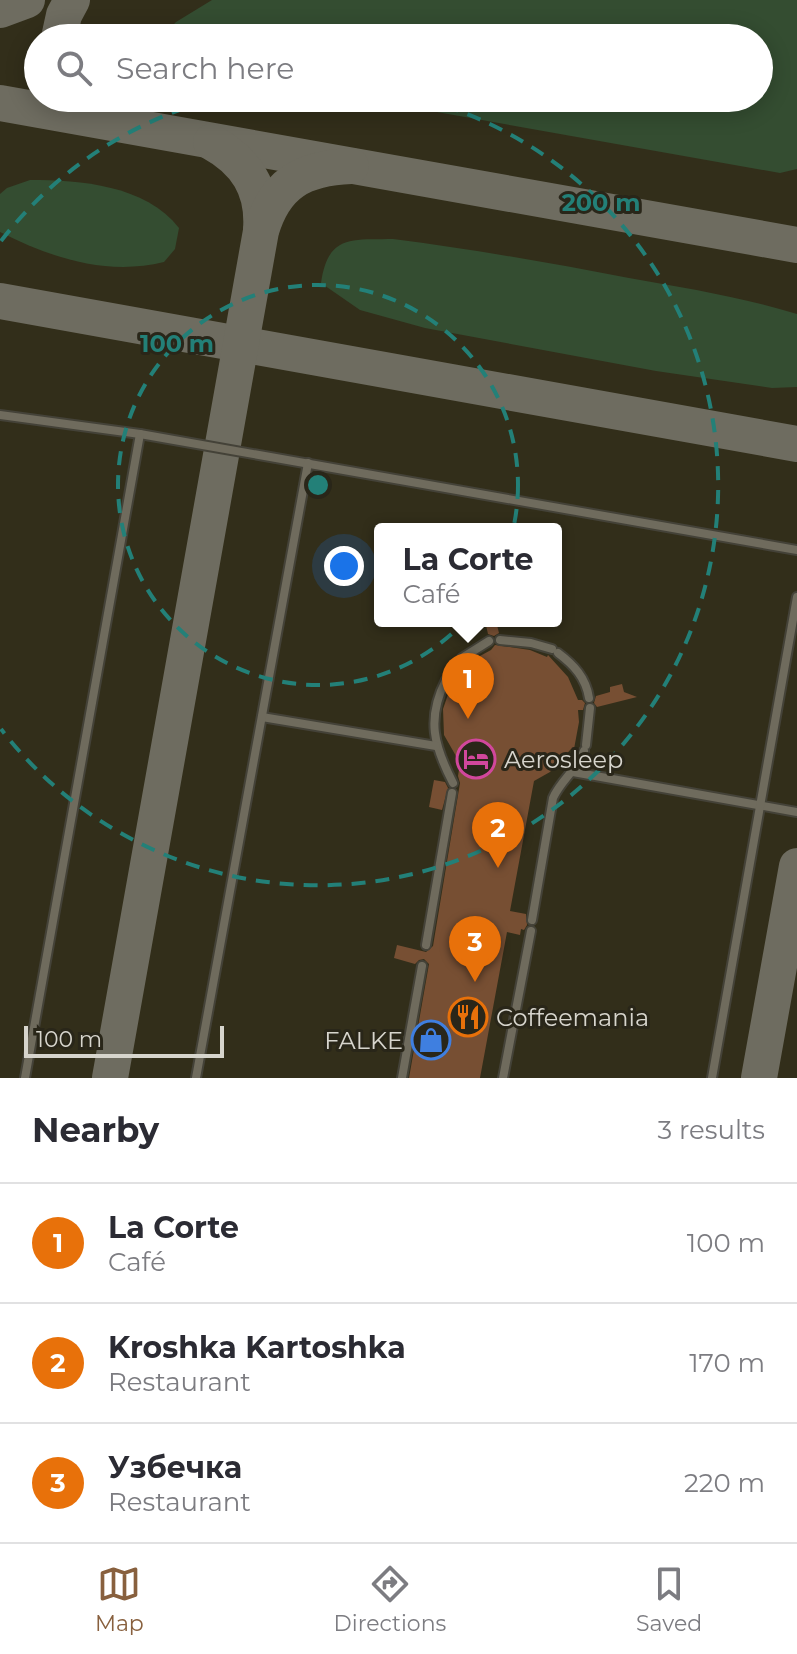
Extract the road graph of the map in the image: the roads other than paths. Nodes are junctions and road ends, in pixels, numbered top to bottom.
1 (0, 415) edge
2 (140, 434) junction
3 (308, 463) junction
4 (797, 550) edge
5 (797, 597) edge
6 (500, 640) dead end
7 (489, 641) dead end
8 (589, 698) dead end
9 (590, 708) dead end
10 (262, 717) junction
11 (436, 746) junction
12 (573, 772) junction
13 (760, 806) junction
14 (797, 812) edge
15 (532, 920) dead end
16 (531, 931) dead end
17 (426, 945) dead end
18 (422, 966) dead end
19 (25, 1078) edge
20 (196, 1078) edge
21 (402, 1078) edge
22 (503, 1078) edge
23 (712, 1078) edge

1 - 2 lane
2 - 3 lane
2 - 19 lane
3 - 4 lane
3 - 10 lane
5 - 13 lane
6 - 8 lane
7 - 11 lane
9 - 12 lane
10 - 11 lane
10 - 20 lane
11 - 17 lane
12 - 13 lane
12 - 15 lane
13 - 14 lane
13 - 23 lane
16 - 22 lane
18 - 21 lane

